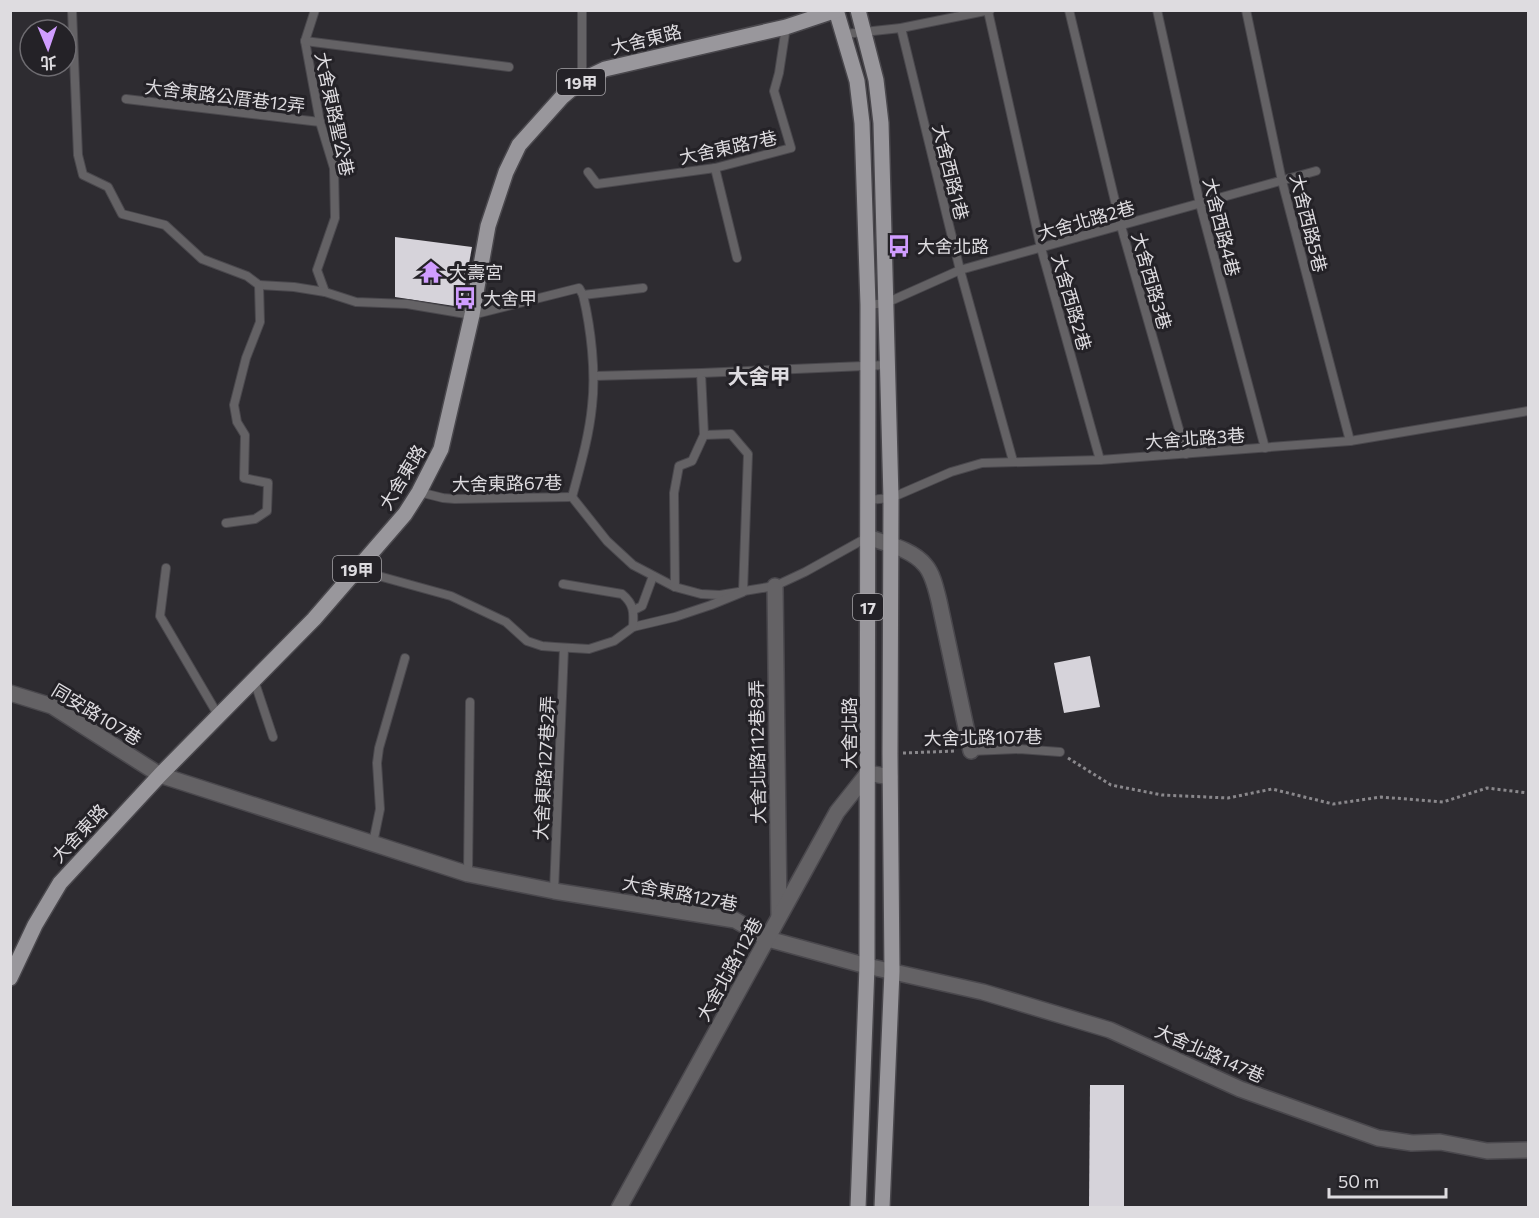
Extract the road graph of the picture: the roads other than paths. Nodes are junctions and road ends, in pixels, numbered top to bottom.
1 (72, 10) edge
2 (315, 10) edge
3 (582, 10) edge
4 (858, 10) edge
5 (1069, 10) edge
6 (1157, 10) edge
7 (1246, 10) edge
8 (836, 11) edge
9 (989, 11) edge
10 (786, 27) junction
11 (901, 28) junction
12 (865, 32) junction
13 (844, 34) junction
14 (305, 41) junction
15 (509, 67) dead end
16 (582, 80) junction
17 (126, 99) dead end
18 (320, 122) junction
19 (715, 168) junction
20 (1316, 171) dead end
21 (588, 172) dead end
22 (1282, 181) junction
23 (1200, 204) junction
24 (1121, 226) junction
25 (1041, 248) junction
26 (737, 258) dead end
27 (960, 270) junction
28 (259, 285) junction
29 (643, 288) dead end
30 (325, 292) junction
31 (583, 295) junction
32 (886, 303) junction
33 (868, 305) junction
34 (472, 315) junction
35 (887, 364) junction
36 (868, 365) junction
37 (701, 373) junction
38 (594, 376) junction
39 (1528, 411) edge
40 (704, 435) junction
41 (1350, 441) junction
42 (1265, 448) junction
43 (1186, 454) junction
44 (1100, 460) junction
45 (1013, 461) junction
46 (419, 492) junction
47 (572, 497) junction
48 (891, 498) junction
49 (868, 500) junction
50 (226, 523) dead end
51 (868, 537) junction
52 (891, 546) junction
53 (166, 567) dead end
54 (357, 570) junction
55 (653, 576) junction
56 (563, 584) dead end
57 (775, 586) junction
58 (675, 587) junction
59 (743, 592) junction
60 (634, 610) junction
61 (633, 627) junction
62 (564, 648) junction
63 (405, 657) dead end
64 (254, 680) junction
65 (10, 693) edge
66 (470, 702) dead end
67 (219, 715) junction
68 (273, 738) dead end
69 (971, 751) joint
70 (1060, 752) road end
71 (868, 773) junction
72 (160, 775) junction
73 (890, 777) junction
74 (373, 843) junction
75 (468, 874) junction
76 (554, 891) junction
77 (779, 919) junction
78 (768, 939) junction
79 (880, 968) junction
80 (10, 978) edge
81 (1528, 1150) edge
82 (619, 1208) edge
83 (858, 1208) edge
84 (882, 1208) edge

1 - 28 lane
2 - 14 lane, 大舍東路聖公巷
3 - 16 lane
4 - 12 main road, 大舍北路 / 17
5 - 24 lane, 大舍西路3巷
6 - 23 lane, 大舍西路4巷
7 - 22 lane, 大舍西路5巷
8 - 10 main road, 大舍東路 / 19甲
8 - 13 main road, 大舍北路 / 17
9 - 11 lane
9 - 25 lane, 大舍西路2巷
10 - 16 main road, 大舍東路 / 19甲
10 - 19 lane, 大舍東路7巷
11 - 12 lane
11 - 27 lane, 大舍西路1巷
12 - 13 lane
12 - 32 main road, 大舍北路 / 17
13 - 33 main road, 大舍北路 / 17
14 - 15 lane
14 - 18 lane, 大舍東路聖公巷
16 - 34 main road, 大舍東路 / 19甲
17 - 18 lane, 大舍東路公厝巷12弄
18 - 30 lane, 大舍東路聖公巷
19 - 21 lane, 大舍東路7巷
19 - 26 lane
20 - 22 lane, 大舍北路2巷
22 - 23 lane, 大舍北路2巷
22 - 41 lane, 大舍西路5巷
23 - 24 lane, 大舍北路2巷
23 - 42 lane, 大舍西路4巷
24 - 25 lane, 大舍北路2巷
24 - 43 lane, 大舍西路3巷
25 - 27 lane, 大舍北路2巷
25 - 44 lane, 大舍西路2巷
27 - 32 lane, 大舍北路2巷
27 - 45 lane, 大舍西路1巷
28 - 30 lane
28 - 50 lane
29 - 31 lane
30 - 34 lane
31 - 34 lane
31 - 38 lane, 大舍東路67巷
32 - 33 lane, 大舍北路2巷
32 - 35 main road, 大舍北路 / 17
33 - 36 main road, 大舍北路 / 17
34 - 46 main road, 大舍東路 / 19甲
35 - 36 lane
35 - 48 main road, 大舍北路 / 17
36 - 37 lane
36 - 49 main road, 大舍北路 / 17
37 - 38 lane
37 - 40 lane
38 - 47 lane, 大舍東路67巷
39 - 41 lane, 大舍北路3巷
40 - 58 lane
40 - 59 lane
41 - 42 lane, 大舍北路3巷
42 - 43 lane, 大舍北路3巷
43 - 44 lane, 大舍北路3巷
44 - 45 lane, 大舍北路3巷
45 - 48 lane, 大舍北路3巷
46 - 47 lane, 大舍東路67巷
46 - 54 main road, 大舍東路 / 19甲
47 - 55 lane
48 - 49 lane, 大舍北路3巷
48 - 52 main road, 大舍北路 / 17
49 - 51 main road, 大舍北路 / 17
51 - 52 street
51 - 57 lane
51 - 71 main road, 大舍北路 / 17
52 - 69 street
52 - 73 main road, 大舍北路 / 17
53 - 67 lane
54 - 62 lane
54 - 64 main road, 大舍東路 / 19甲
55 - 58 lane
55 - 60 lane
56 - 60 lane
57 - 59 lane
57 - 77 street, 大舍北路112巷8弄
58 - 59 lane
59 - 61 lane
60 - 61 lane
61 - 62 lane
62 - 76 lane, 大舍東路127巷2弄
63 - 74 lane
64 - 67 main road, 大舍東路 / 19甲
64 - 68 lane
65 - 72 street, 同安路107巷
66 - 75 lane
67 - 72 main road, 大舍東路 / 19甲
69 - 70 lane, 大舍北路107巷
71 - 73 street
71 - 77 street, 大舍北路112巷
71 - 79 main road, 大舍北路 / 17
72 - 74 street, 大舍東路127巷
72 - 80 main road, 大舍東路 / 19甲
73 - 79 main road, 大舍北路 / 17
74 - 75 street, 大舍東路127巷
75 - 76 street, 大舍東路127巷
76 - 78 street, 大舍東路127巷
77 - 78 street, 大舍北路112巷
78 - 79 street, 大舍東路127巷
78 - 82 street, 大舍北路112巷
79 - 81 street, 大舍北路147巷
79 - 83 main road, 大舍北路 / 17
79 - 84 main road, 大舍北路 / 17

